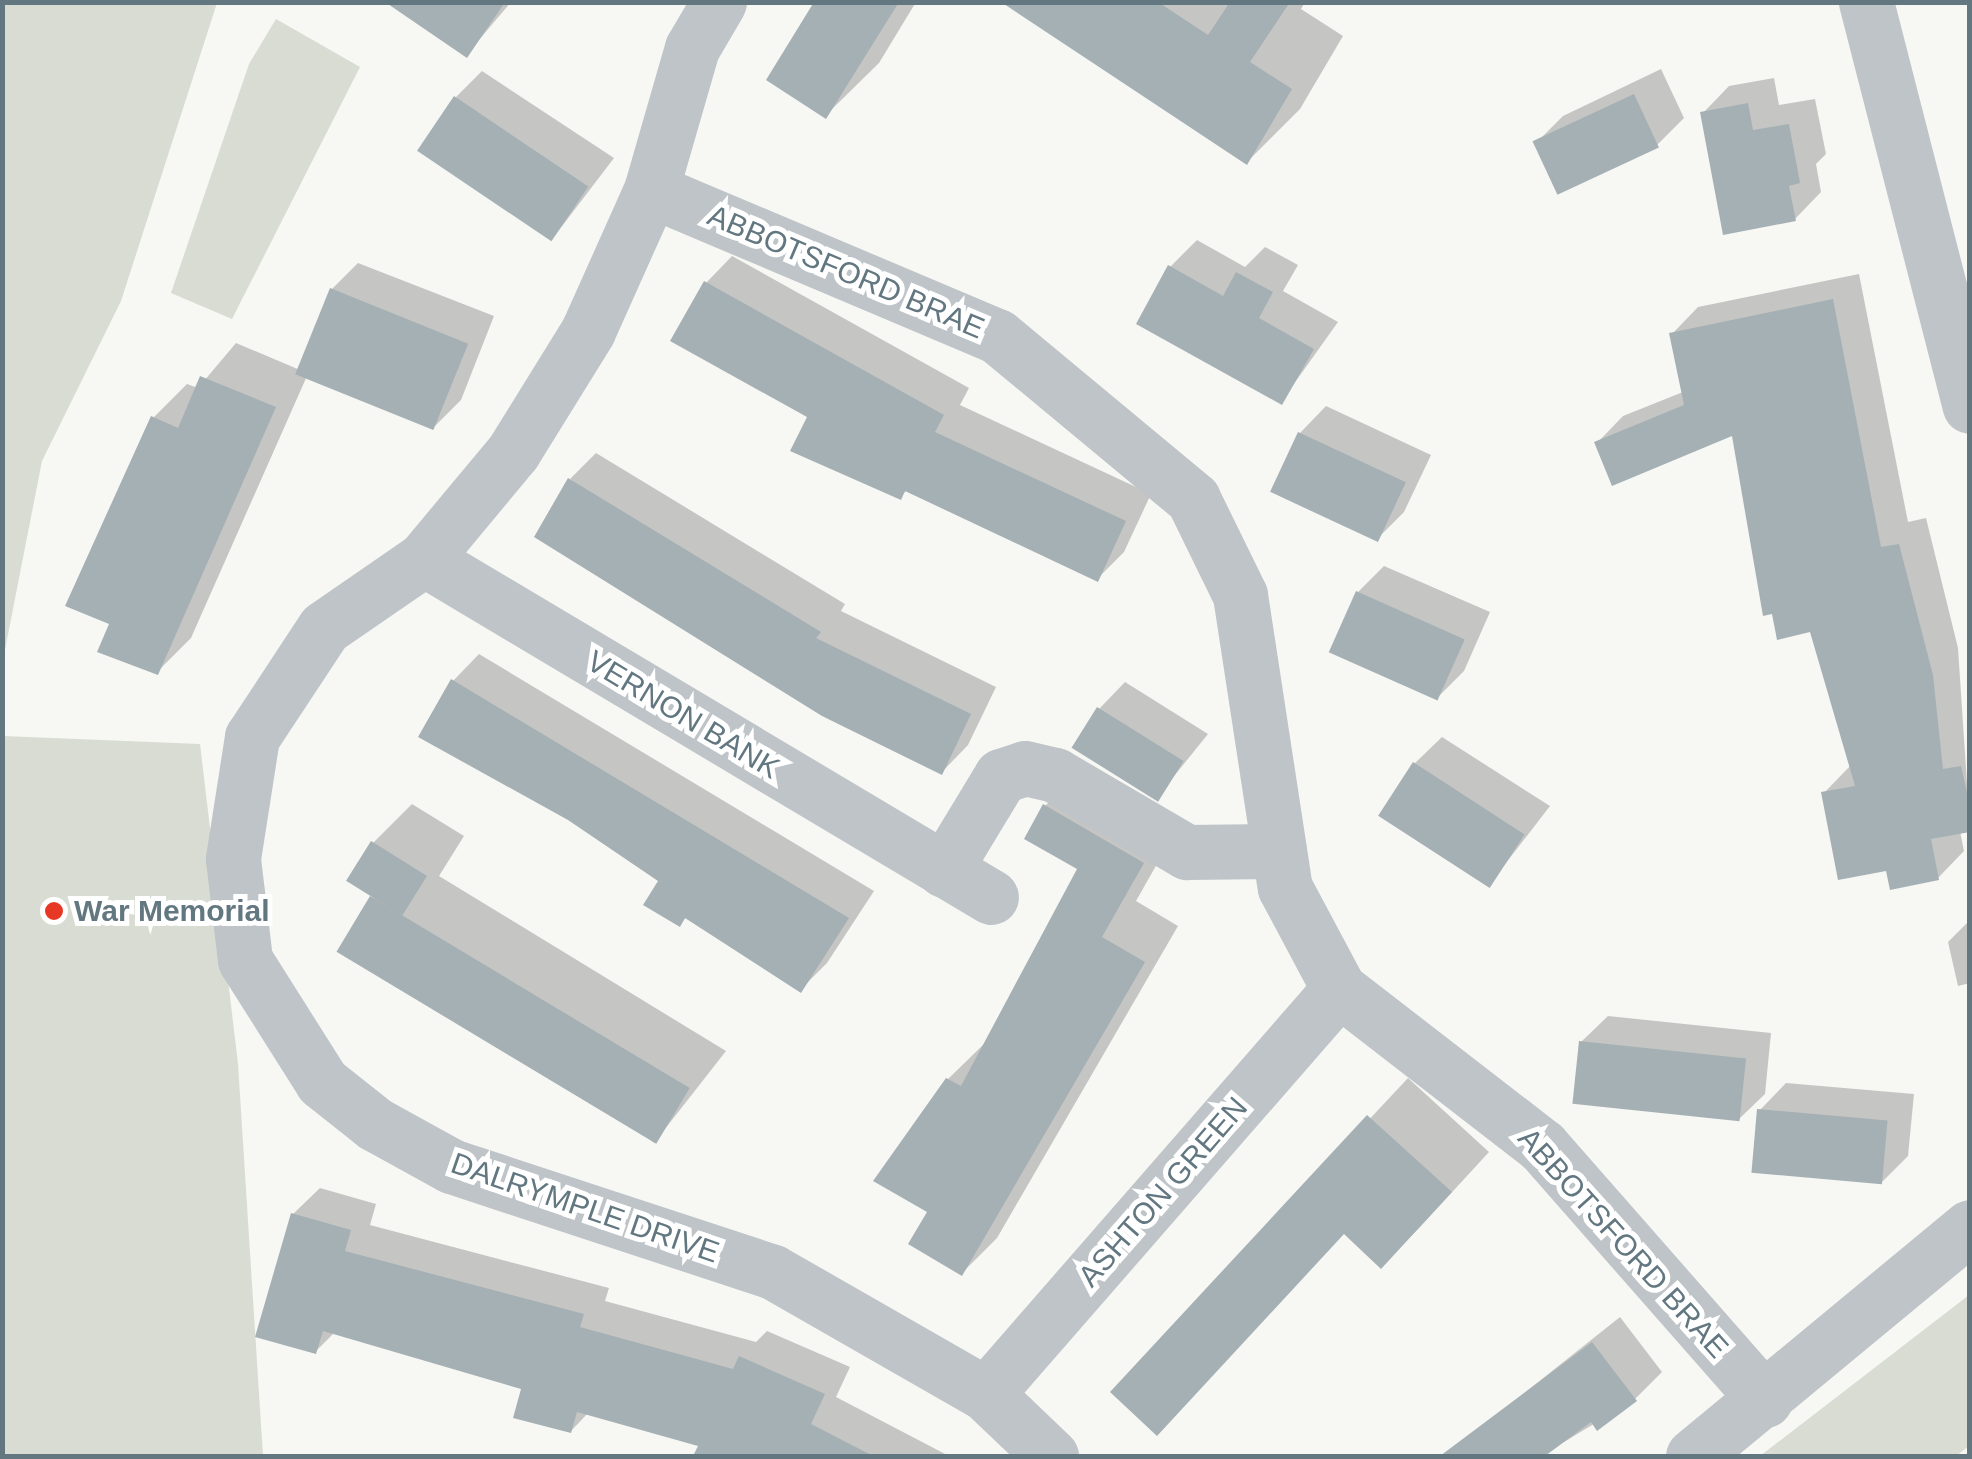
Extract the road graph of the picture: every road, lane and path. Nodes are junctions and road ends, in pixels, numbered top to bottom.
1 (719, 2) edge
2 (1866, 2) edge
3 (651, 190) junction
4 (1953, 262) edge
5 (1970, 406) edge
6 (424, 559) junction
7 (1279, 851) junction
8 (944, 870) junction
9 (991, 898) dead end
10 (1339, 989) junction
11 (1970, 1226) edge
12 (986, 1394) junction
13 (1764, 1400) junction
14 (1051, 1456) edge
15 (1694, 1456) edge

1 - 3 street, DALRYMPLE DRIVE
2 - 4 street
3 - 6 street, DALRYMPLE DRIVE
3 - 7 street, ABBOTSFORD BRAE
4 - 5 street
6 - 8 street, VERNON BANK
6 - 12 street, DALRYMPLE DRIVE
7 - 8 street
7 - 10 street, ABBOTSFORD BRAE
8 - 9 street, VERNON BANK
10 - 12 street, ASHTON GREEN
10 - 13 street, ABBOTSFORD BRAE
11 - 13 street
12 - 14 street, DALRYMPLE DRIVE
13 - 15 street

